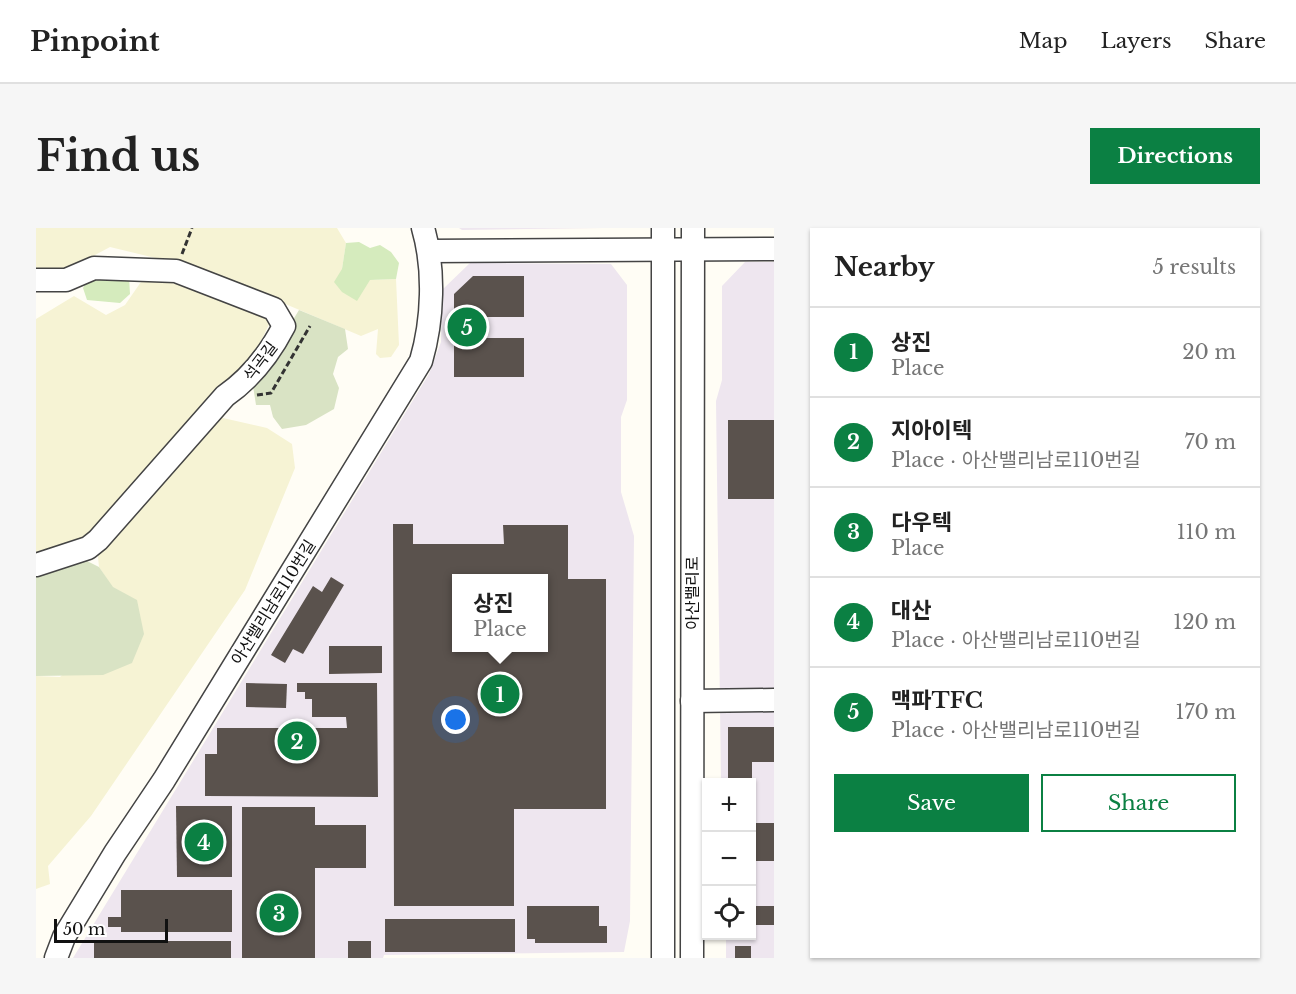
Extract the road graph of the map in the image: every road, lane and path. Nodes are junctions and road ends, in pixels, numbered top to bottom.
1 (192, 228) edge
2 (423, 228) edge
3 (663, 239) edge
4 (693, 239) edge
5 (774, 249) edge
6 (429, 250) junction
7 (176, 271) junction
8 (36, 280) edge
9 (36, 565) edge
10 (692, 700) junction
11 (774, 700) edge
12 (56, 958) edge
13 (663, 958) edge
14 (692, 958) edge

1 - 7 path
2 - 6 street, 아산밸리남로110번길
3 - 4 street
3 - 6 street
3 - 13 street, 아산밸리로
4 - 5 street
4 - 10 street, 아산밸리로
6 - 12 street, 아산밸리남로110번길
7 - 8 street, 석곡길
7 - 9 street, 석곡길
10 - 11 street
10 - 14 street, 아산밸리로

